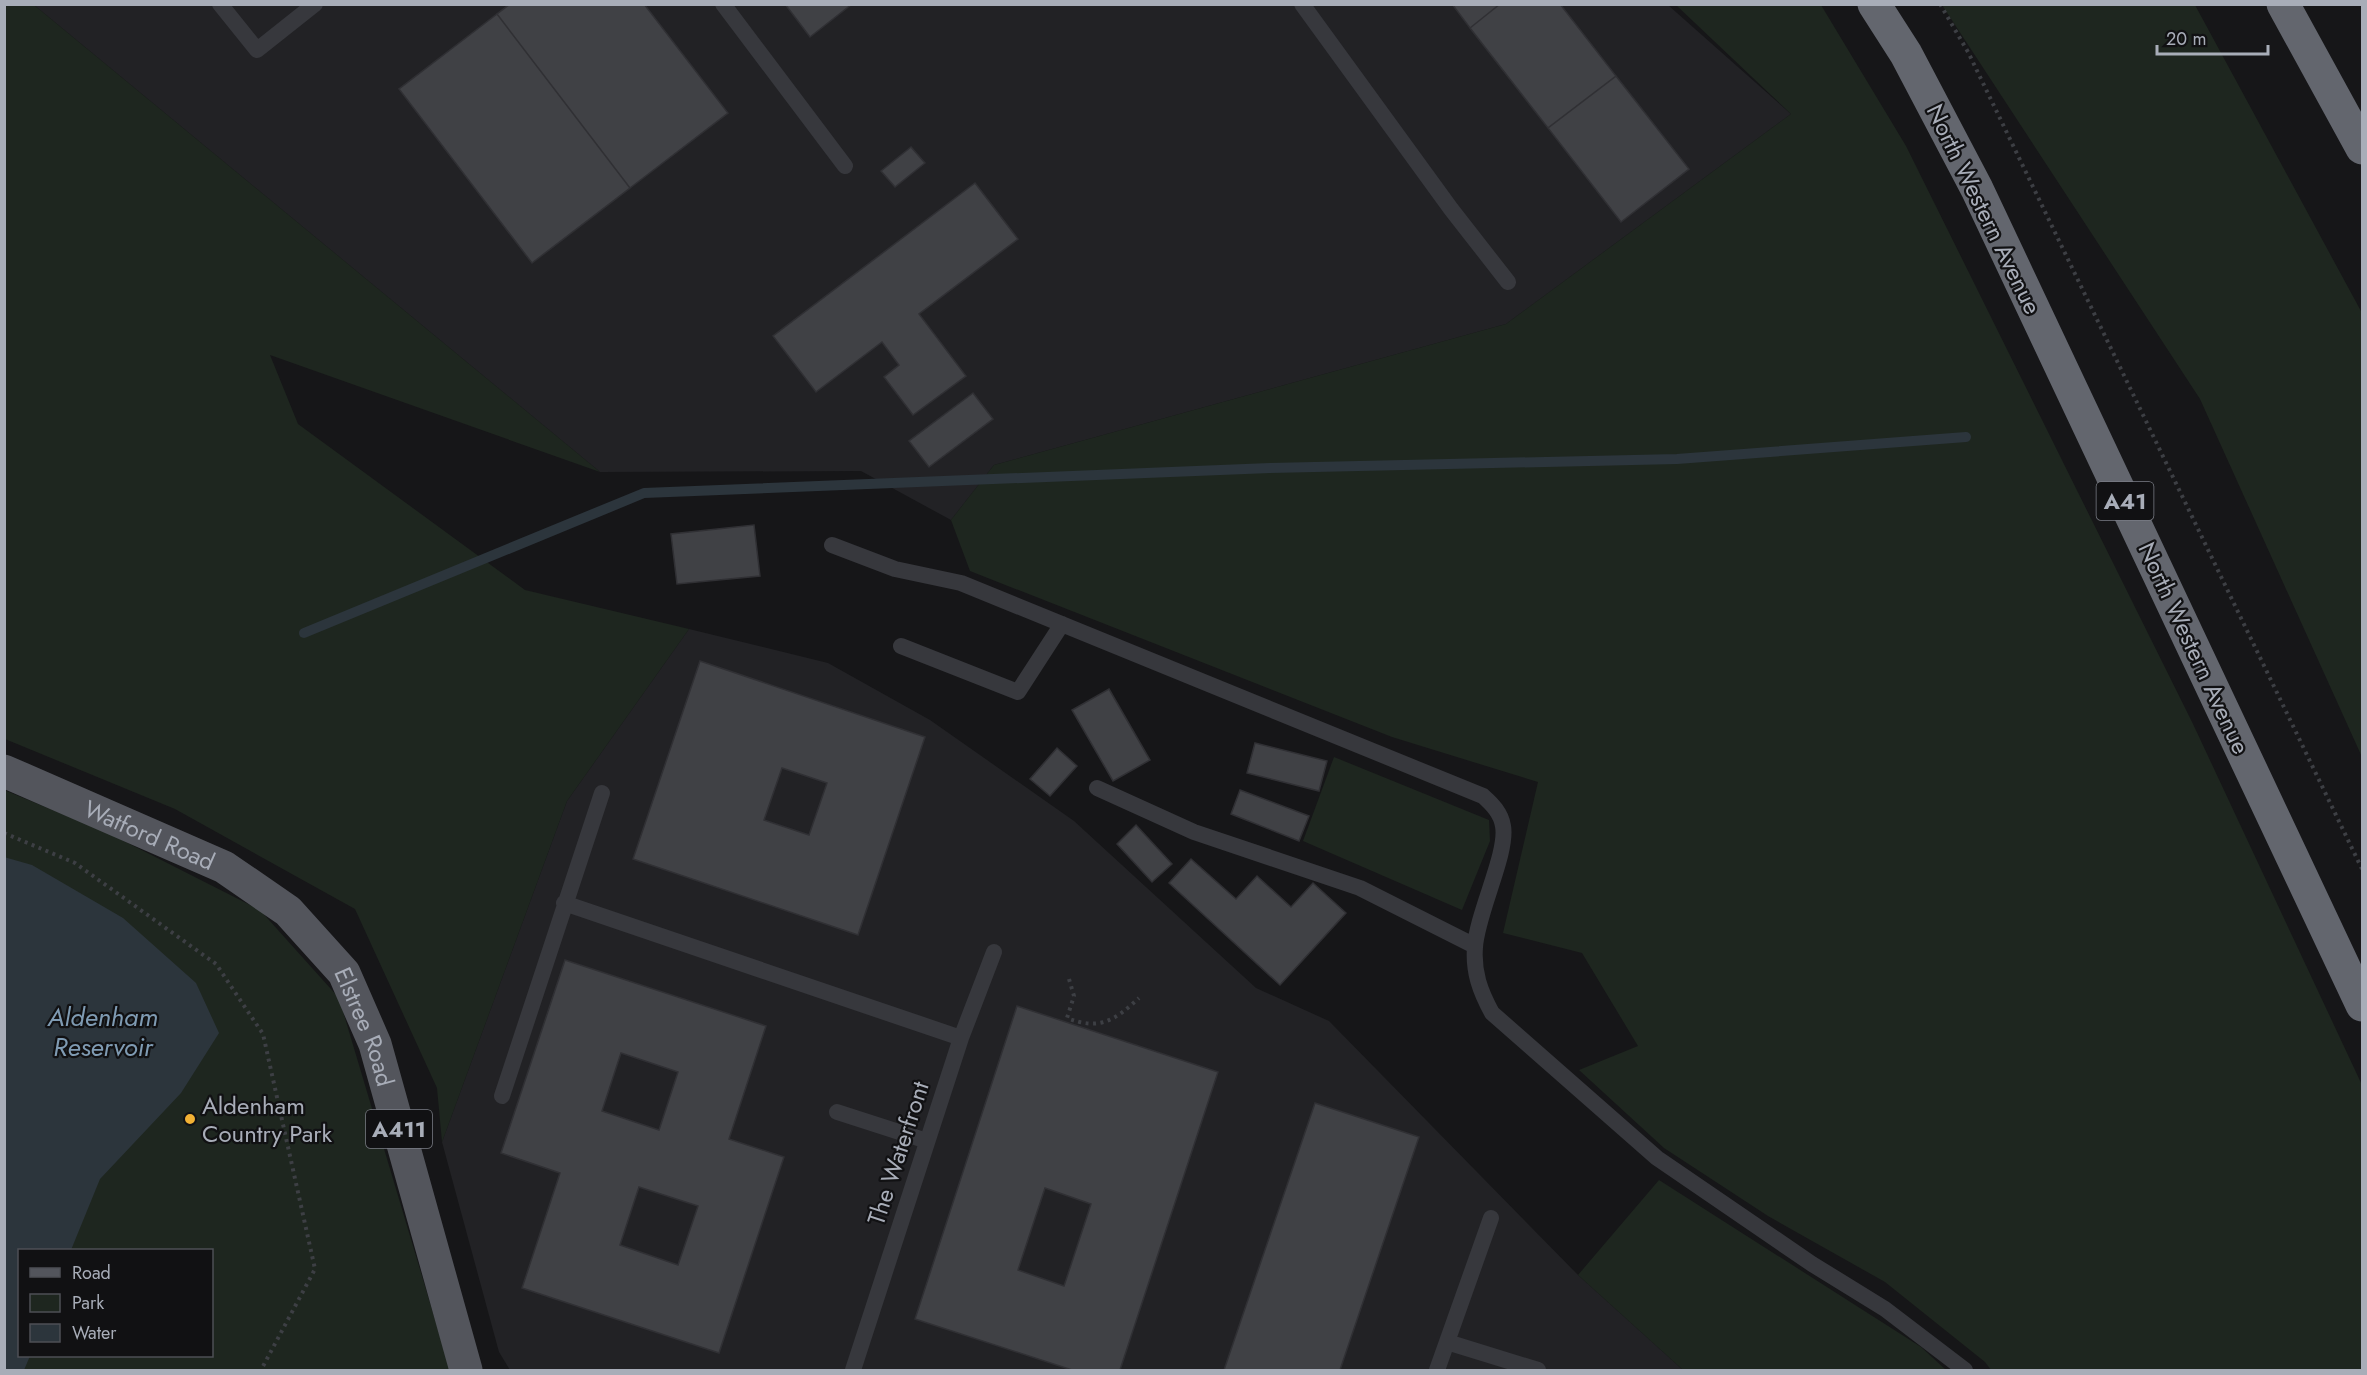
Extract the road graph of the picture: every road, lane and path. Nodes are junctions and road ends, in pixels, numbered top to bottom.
1 (220, 4) edge
2 (315, 4) edge
3 (723, 4) edge
4 (1302, 4) edge
5 (1874, 4) edge
6 (1940, 4) edge
7 (2283, 4) edge
8 (2362, 148) edge
9 (845, 166) dead end
10 (1508, 282) dead end
11 (832, 545) dead end
12 (1062, 624) junction
13 (901, 646) dead end
14 (4, 771) edge
15 (1097, 788) dead end
16 (602, 793) dead end
17 (4, 832) edge
18 (2362, 869) edge
19 (564, 903) junction
20 (288, 910) joint
21 (1475, 946) junction
22 (994, 952) dead end
23 (1069, 979) dead end
24 (1139, 998) dead end
25 (2362, 1005) edge
26 (961, 1038) junction
27 (502, 1096) dead end
28 (837, 1112) dead end
29 (927, 1141) junction
30 (1491, 1218) dead end
31 (1447, 1342) junction
32 (261, 1371) edge
33 (466, 1371) edge
34 (853, 1371) edge
35 (1437, 1371) edge
36 (1538, 1371) edge
37 (1965, 1371) edge

1 - 2 lane
3 - 9 lane
4 - 10 lane
5 - 25 highway, North Western Avenue / A41
6 - 18 path
7 - 8 highway
11 - 12 lane
12 - 13 lane
12 - 21 lane
14 - 20 main road, Watford Road / A411
15 - 21 lane
16 - 19 lane
17 - 32 path
19 - 26 lane
19 - 27 lane
20 - 33 main road, Elstree Road / A411
21 - 37 lane
22 - 26 lane, The Waterfront
23 - 24 path
26 - 29 lane, The Waterfront
28 - 29 lane
29 - 34 lane, The Waterfront
30 - 31 lane
31 - 35 lane
31 - 36 lane

